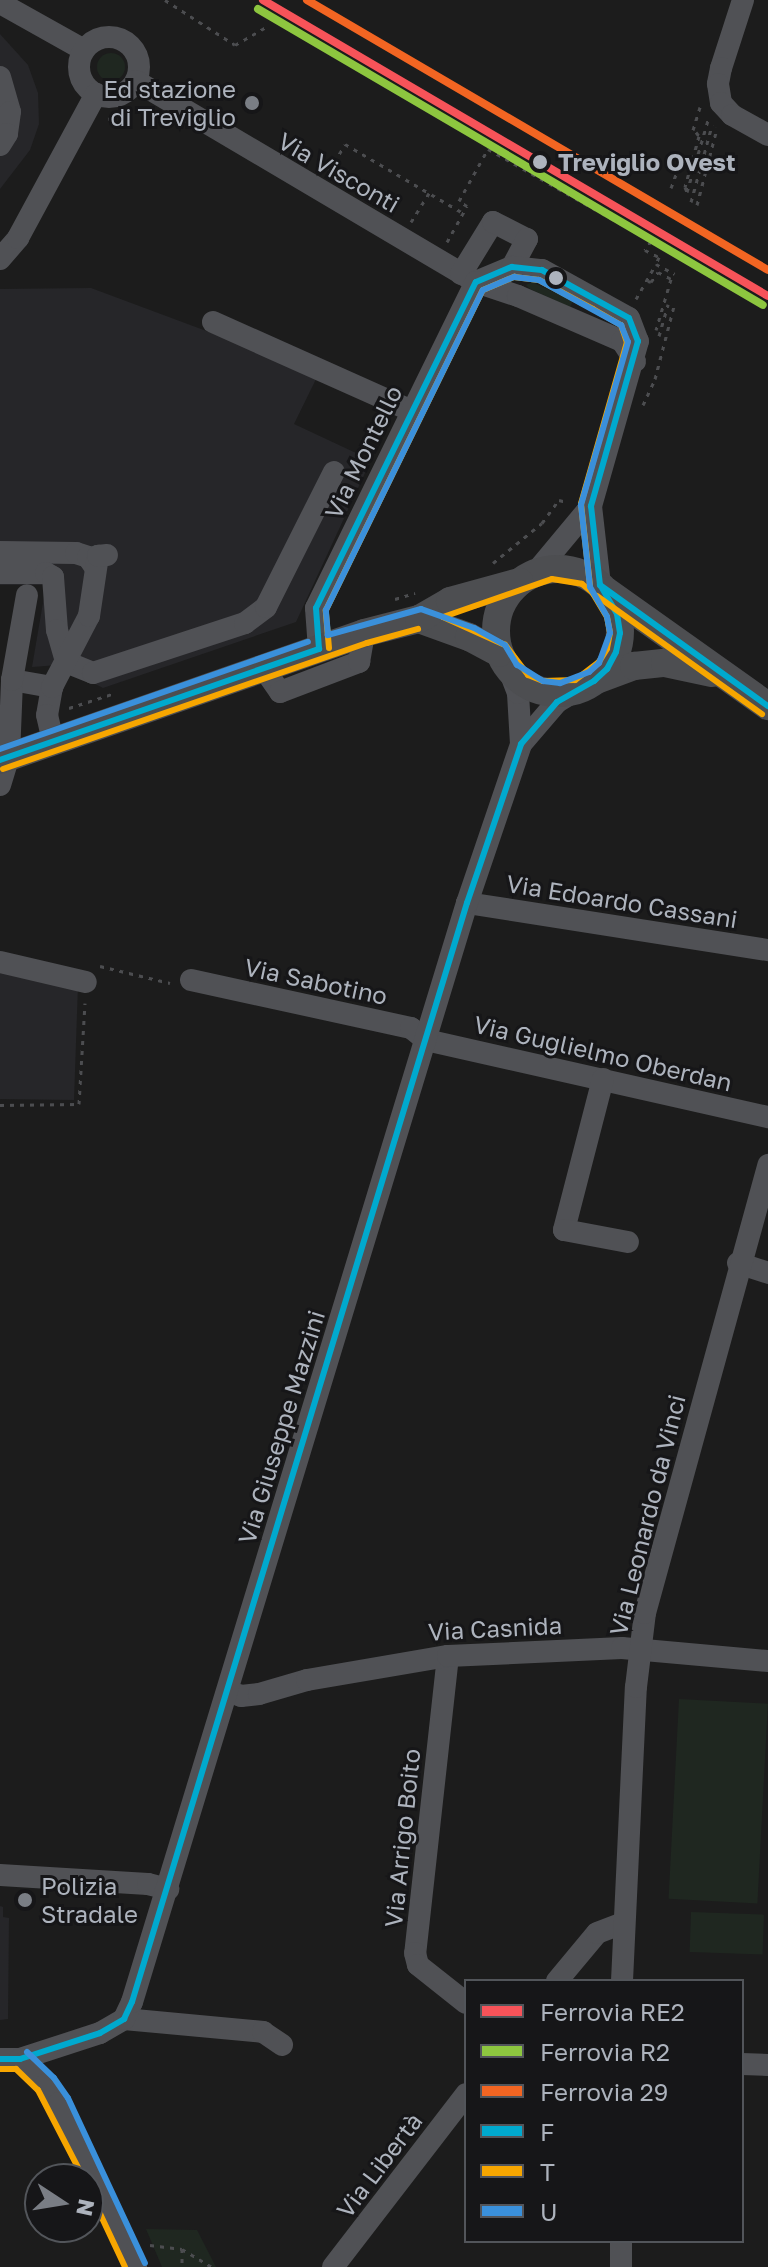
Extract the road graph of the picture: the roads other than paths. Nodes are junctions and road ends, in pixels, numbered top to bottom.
1 (743, 0) edge
2 (0, 3) edge
3 (84, 50) junction
4 (0, 77) edge
5 (136, 81) junction
6 (96, 94) junction
7 (768, 135) edge
8 (0, 145) edge
9 (0, 259) edge
10 (521, 267) junction
11 (468, 278) junction
12 (518, 296) junction
13 (213, 322) dead end
14 (648, 351) junction
15 (412, 411) junction
16 (334, 472) dead end
17 (591, 506) junction
18 (0, 552) edge
19 (0, 573) edge
20 (528, 577) junction
21 (601, 587) junction
22 (27, 595) dead end
23 (419, 619) junction
24 (364, 633) junction
25 (319, 649) junction
26 (66, 662) junction
27 (505, 662) junction
28 (264, 669) junction
29 (728, 678) junction
30 (12, 680) junction
31 (586, 685) junction
32 (52, 687) junction
33 (768, 706) edge
34 (53, 742) junction
35 (521, 744) junction
36 (5, 758) edge
37 (0, 785) edge
38 (467, 903) junction
39 (768, 950) edge
40 (0, 962) edge
41 (191, 980) road end
42 (86, 982) road end
43 (426, 1040) junction
44 (603, 1079) junction
45 (768, 1117) edge
46 (768, 1165) edge
47 (628, 1242) dead end
48 (738, 1263) junction
49 (768, 1273) edge
50 (639, 1652) junction
51 (448, 1656) junction
52 (768, 1661) edge
53 (228, 1691) junction
54 (0, 1875) edge
55 (168, 1889) junction
56 (623, 1923) junction
57 (559, 1979) edge
58 (622, 1979) edge
59 (464, 2001) edge
60 (124, 2019) junction
61 (282, 2045) dead end
62 (10, 2059) edge
63 (744, 2064) edge
64 (768, 2065) edge
65 (464, 2097) edge
66 (621, 2243) edge
67 (131, 2257) edge
68 (333, 2267) edge
69 (621, 2267) edge

1 - 7 street
2 - 3 street
3 - 5 street
3 - 6 street
4 - 8 street
5 - 6 street
5 - 11 street, Via Visconti
6 - 9 street
10 - 11 street
10 - 11 street, Via Montello
10 - 12 street
10 - 14 street
11 - 12 street, Via Visconti
11 - 15 street, Via Montello
12 - 14 street, Via Visconti
13 - 15 street
14 - 17 street
15 - 25 street, Via Montello
16 - 26 street
17 - 20 street
17 - 21 street
18 - 26 street
19 - 26 street
20 - 21 main road
20 - 23 main road
20 - 27 main road
21 - 29 main road
21 - 31 main road
22 - 30 street
23 - 24 main road
23 - 27 main road
24 - 25 main road
24 - 28 street
25 - 28 main road
26 - 32 street
27 - 31 main road
27 - 35 street, Via Giuseppe Mazzini
28 - 34 main road
29 - 31 main road
29 - 33 main road
30 - 32 street
30 - 36 street
31 - 35 street, Via Giuseppe Mazzini
32 - 34 street
34 - 36 main road
35 - 38 street, Via Giuseppe Mazzini
36 - 37 street
38 - 39 street, Via Edoardo Cassani
38 - 43 street, Via Giuseppe Mazzini
40 - 42 street
41 - 43 street, Via Sabotino
43 - 44 street, Via Guglielmo Oberdan
43 - 53 street, Via Giuseppe Mazzini
44 - 45 street, Via Guglielmo Oberdan
44 - 47 street
46 - 48 street, Via Leonardo da Vinci
48 - 49 street
48 - 50 street, Via Leonardo da Vinci
50 - 51 street, Via Casnida
50 - 52 street, Via Casnida
50 - 56 street, Via Leonardo da Vinci
51 - 53 street, Via Casnida
51 - 59 street, Via Arrigo Boito
53 - 55 street, Via Giuseppe Mazzini
54 - 55 street
55 - 60 street, Via Giuseppe Mazzini
56 - 57 street
56 - 58 street, Via Leonardo da Vinci
60 - 61 street
60 - 62 street
62 - 67 street
63 - 64 street
65 - 68 street, Via Libertà
66 - 69 street

